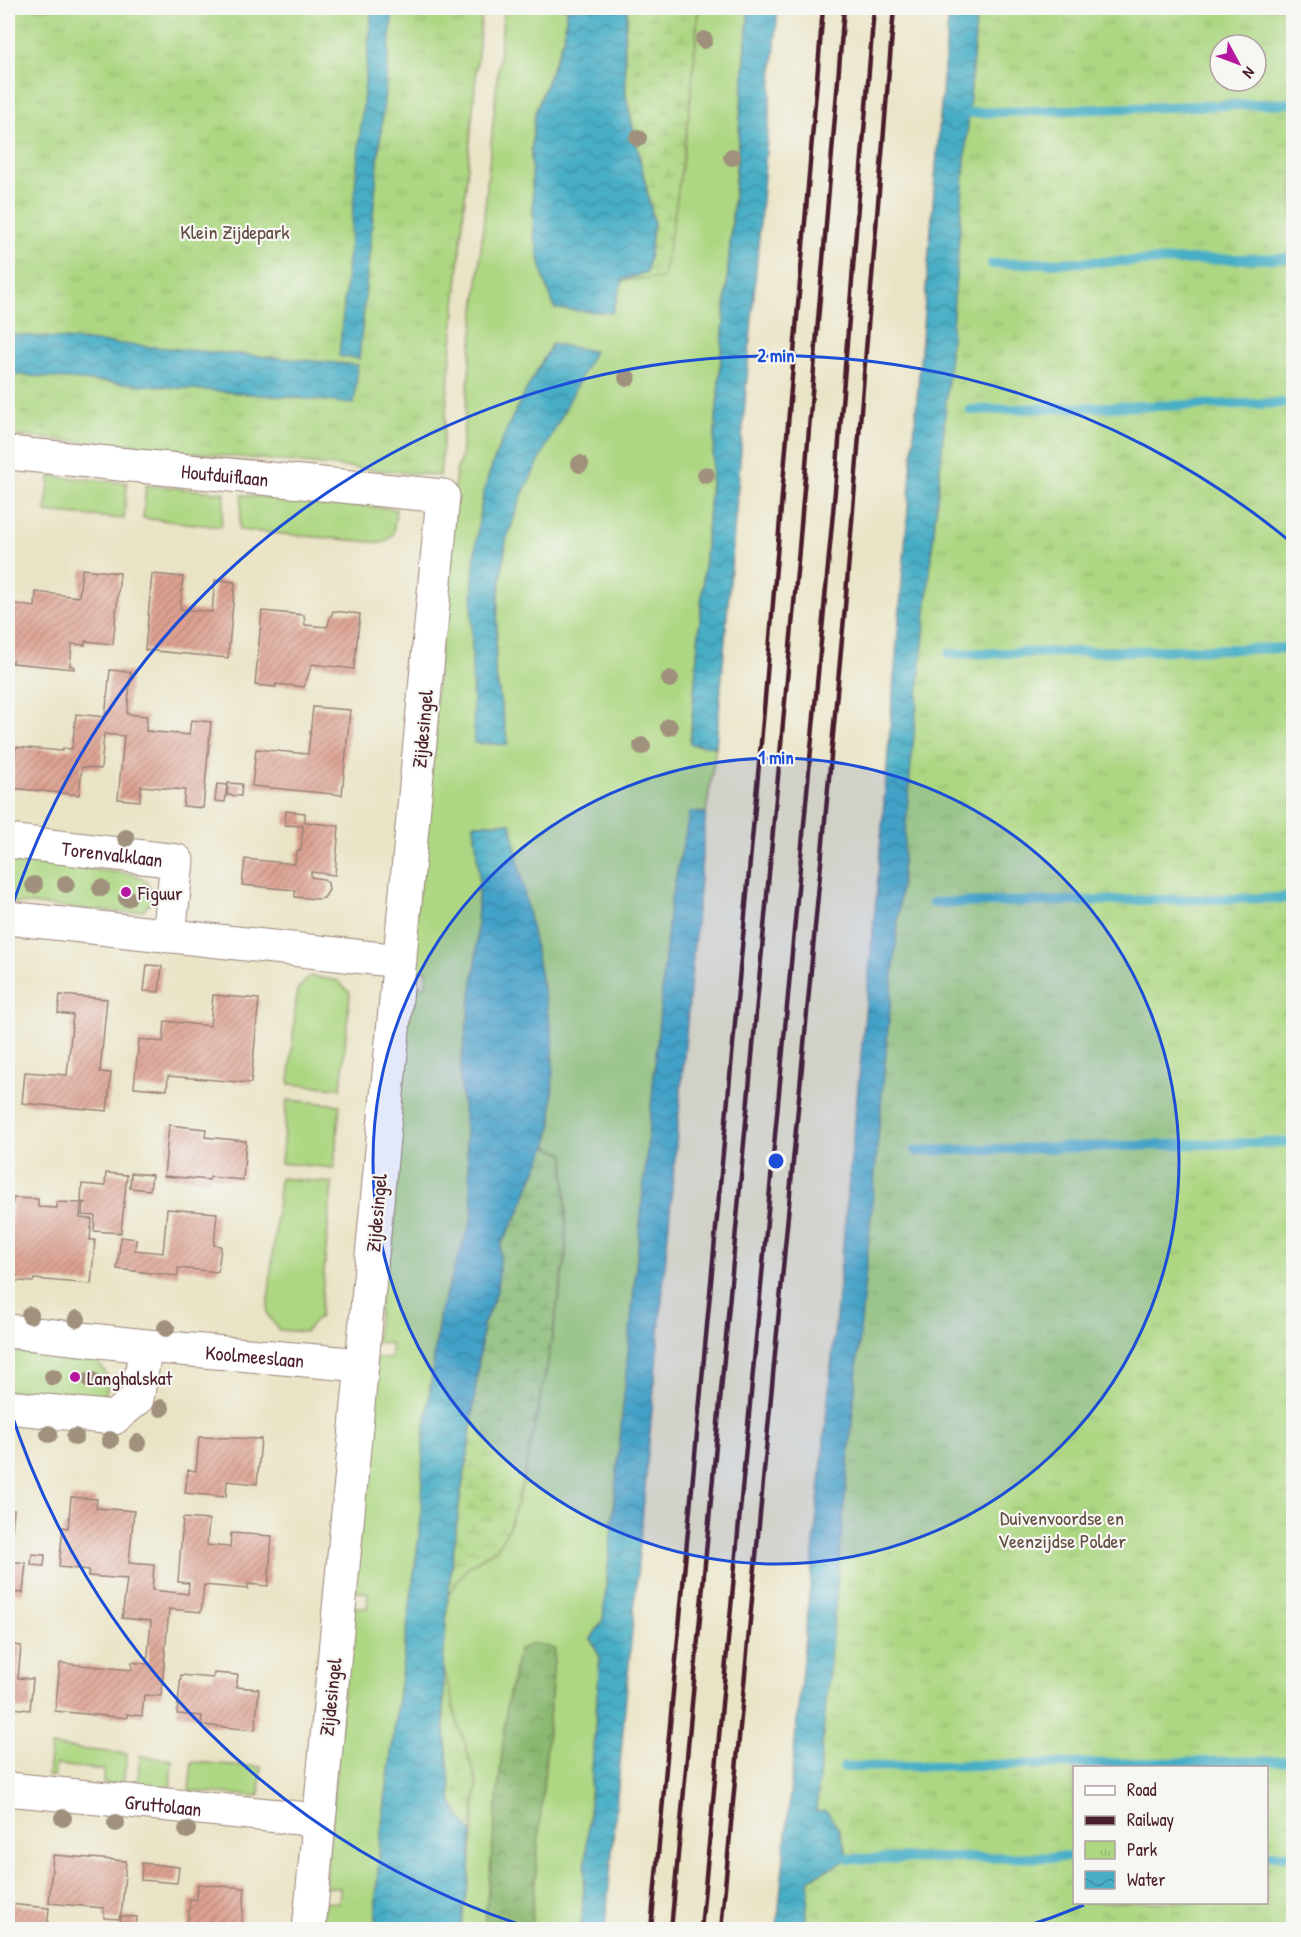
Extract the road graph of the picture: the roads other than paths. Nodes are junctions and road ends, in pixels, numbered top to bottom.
1 (8, 453) edge
2 (443, 496) joint
3 (8, 841) edge
4 (8, 918) edge
5 (169, 936) junction
6 (400, 961) junction
7 (8, 1330) edge
8 (146, 1346) junction
9 (362, 1365) junction
10 (8, 1407) edge
11 (8, 1789) edge
12 (318, 1820) junction
13 (309, 1929) edge

1 - 2 street, Houtduiflaan
2 - 6 street, Zijdesingel
3 - 5 street, Torenvalklaan
4 - 5 street
5 - 6 street
6 - 9 street, Zijdesingel
7 - 8 street, Koolmeeslaan
8 - 9 street, Koolmeeslaan
8 - 10 street
9 - 12 street, Zijdesingel
11 - 12 street, Gruttolaan
12 - 13 street, Zijdesingel

